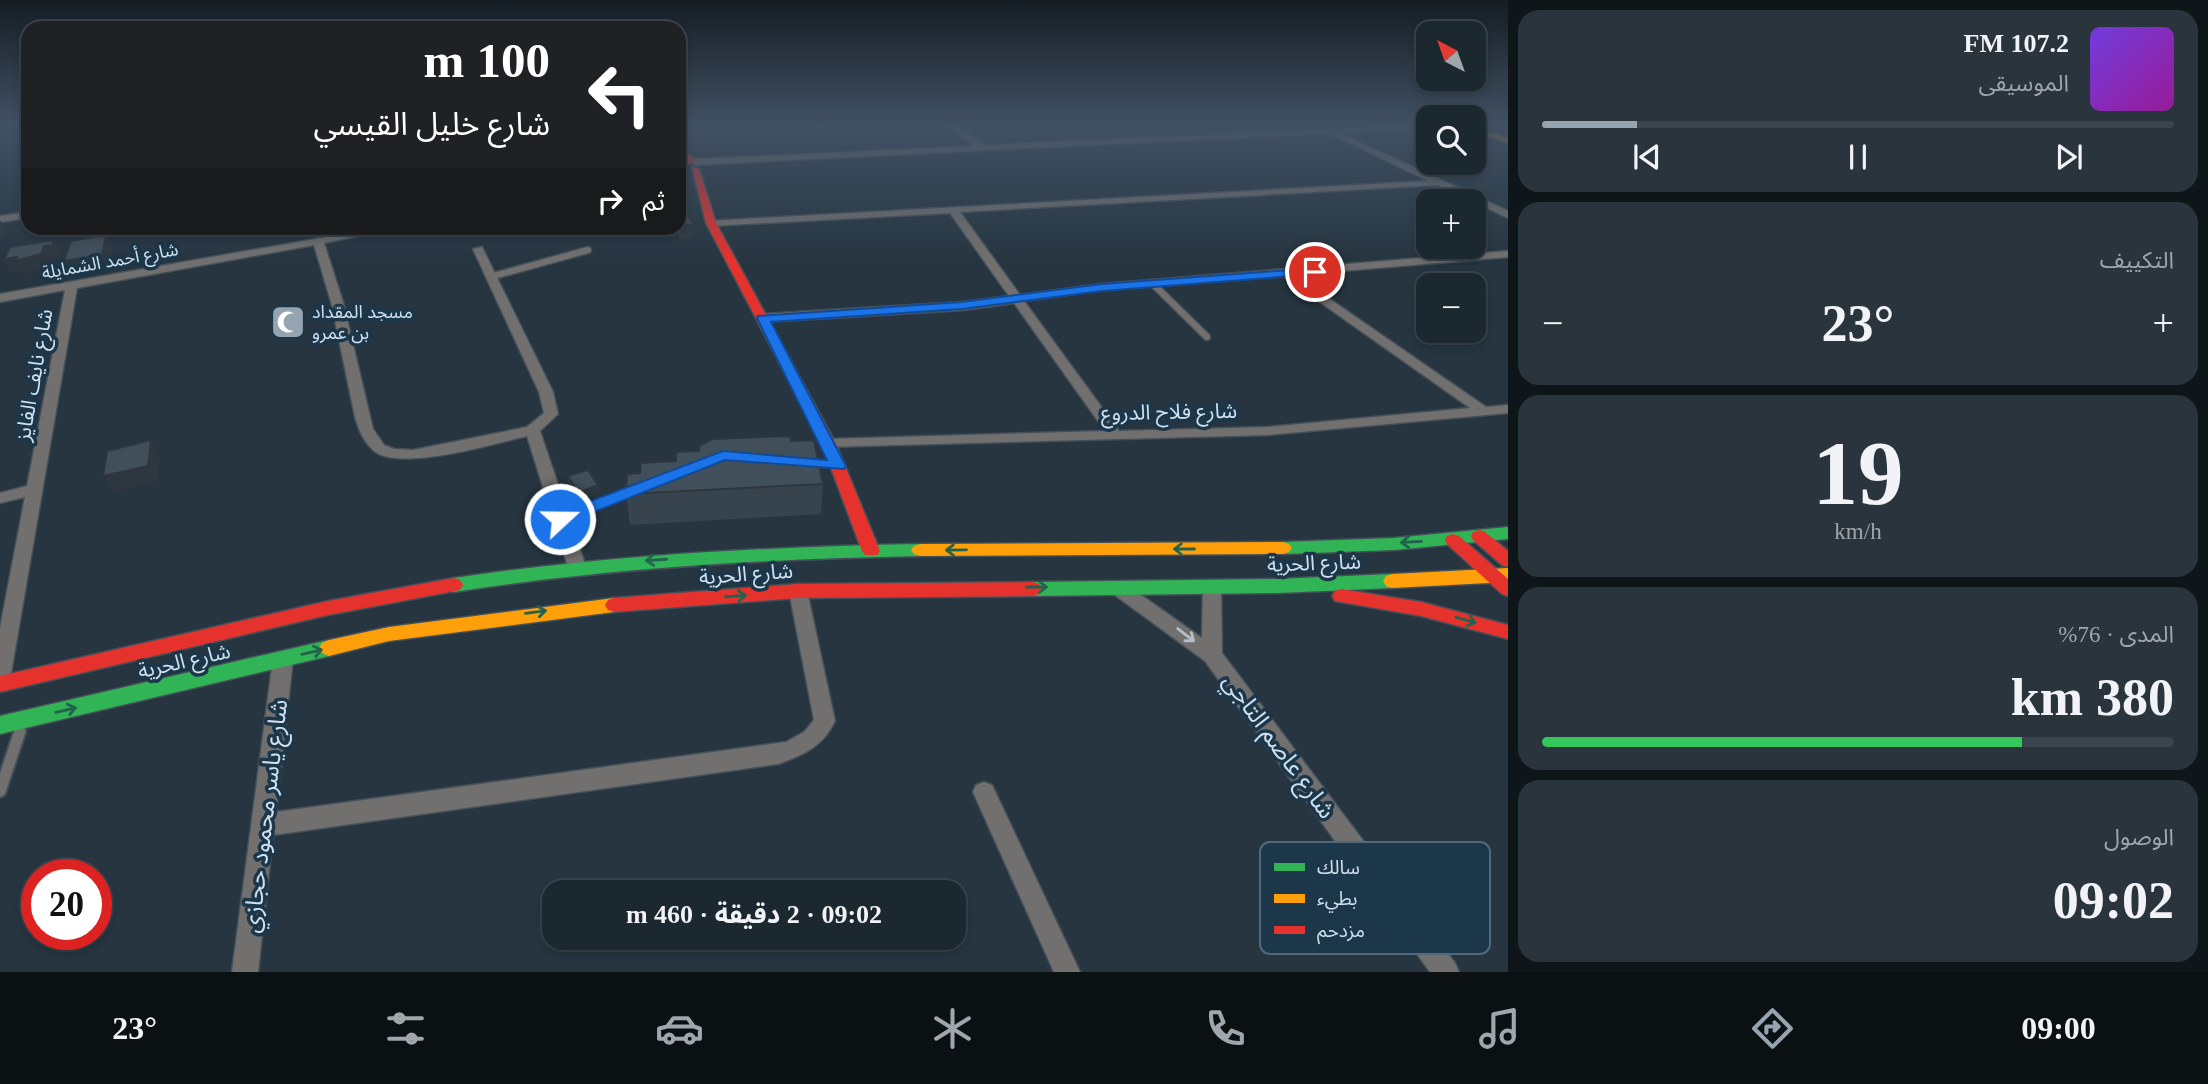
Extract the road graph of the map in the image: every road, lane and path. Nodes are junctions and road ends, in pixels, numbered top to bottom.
1 (691, 170) edge
2 (1410, 170) edge
3 (1436, 183) junction
4 (686, 187) edge
5 (953, 210) junction
6 (1508, 215) edge
7 (21, 216) edge
8 (708, 217) junction
9 (0, 219) edge
10 (355, 235) edge
11 (318, 242) junction
12 (478, 249) dead end
13 (588, 250) dead end
14 (1508, 254) edge
15 (1287, 274) junction
16 (490, 277) junction
17 (1152, 283) junction
18 (72, 285) junction
19 (0, 298) edge
20 (1014, 298) junction
21 (763, 318) junction
22 (1207, 337) dead end
23 (1508, 409) edge
24 (1483, 411) junction
25 (532, 430) junction
26 (1114, 434) junction
27 (830, 444) junction
28 (648, 485) edge
29 (35, 489) junction
30 (0, 498) edge
31 (560, 519) junction
32 (1508, 533) edge
33 (1479, 536) junction
34 (1453, 540) junction
35 (871, 551) junction
36 (1508, 561) edge
37 (577, 567) junction
38 (1501, 576) edge
39 (1278, 586) junction
40 (1212, 587) junction
41 (1118, 588) junction
42 (1508, 589) edge
43 (798, 592) junction
44 (1508, 632) edge
45 (1212, 655) junction
46 (283, 659) junction
47 (0, 681) edge
48 (24, 720) junction
49 (0, 725) edge
50 (0, 791) edge
51 (984, 792) dead end
52 (264, 825) junction
53 (1350, 842) edge
54 (1433, 954) edge
55 (245, 972) edge
56 (1067, 972) edge
57 (1446, 972) edge

1 - 8 main road
2 - 3 street
3 - 5 street
3 - 6 street
4 - 8 main road
5 - 8 street
5 - 20 street
7 - 9 street
8 - 21 main road
10 - 11 street, شارع أحمد الشمايلة
11 - 18 street, شارع أحمد الشمايلة
11 - 25 street
12 - 16 street
13 - 16 lane
14 - 15 street
15 - 17 street
15 - 24 street
16 - 25 street
17 - 20 street
17 - 22 lane
18 - 19 street, شارع أحمد الشمايلة
18 - 29 street, شارع نايف الفايز
20 - 21 street
20 - 26 street
21 - 27 main road
23 - 24 street, شارع فلاح الدروع
24 - 26 street, شارع فلاح الدروع
25 - 31 street
26 - 27 street, شارع فلاح الدروع
27 - 35 main road
28 - 31 lane
29 - 30 street
29 - 47 street, شارع نايف الفايز
31 - 37 street
32 - 33 main road, شارع الحرية
33 - 34 main road, شارع الحرية
33 - 36 main road
34 -> 35 main road, شارع الحرية
34 - 38 main road
35 -> 37 main road, شارع الحرية
37 - 47 main road, شارع الحرية
38 - 39 main road, شارع الحرية
38 - 42 main road
39 - 40 main road, شارع الحرية
39 -> 44 main road
40 - 41 main road, شارع الحرية
40 - 45 street, شارع عاصم التاجي
43 -> 41 main road, شارع الحرية
41 -> 45 street, شارع عاصم التاجي
46 -> 43 main road, شارع الحرية
43 - 52 street
45 - 53 street, شارع عاصم التاجي
48 -> 46 main road, شارع الحرية
46 - 52 street, شارع ياسر محمود حجازي
48 - 49 main road, شارع الحرية
48 - 50 lane
51 - 56 street
52 - 55 street, شارع ياسر محمود حجازي
54 - 57 street, شارع عاصم التاجي

